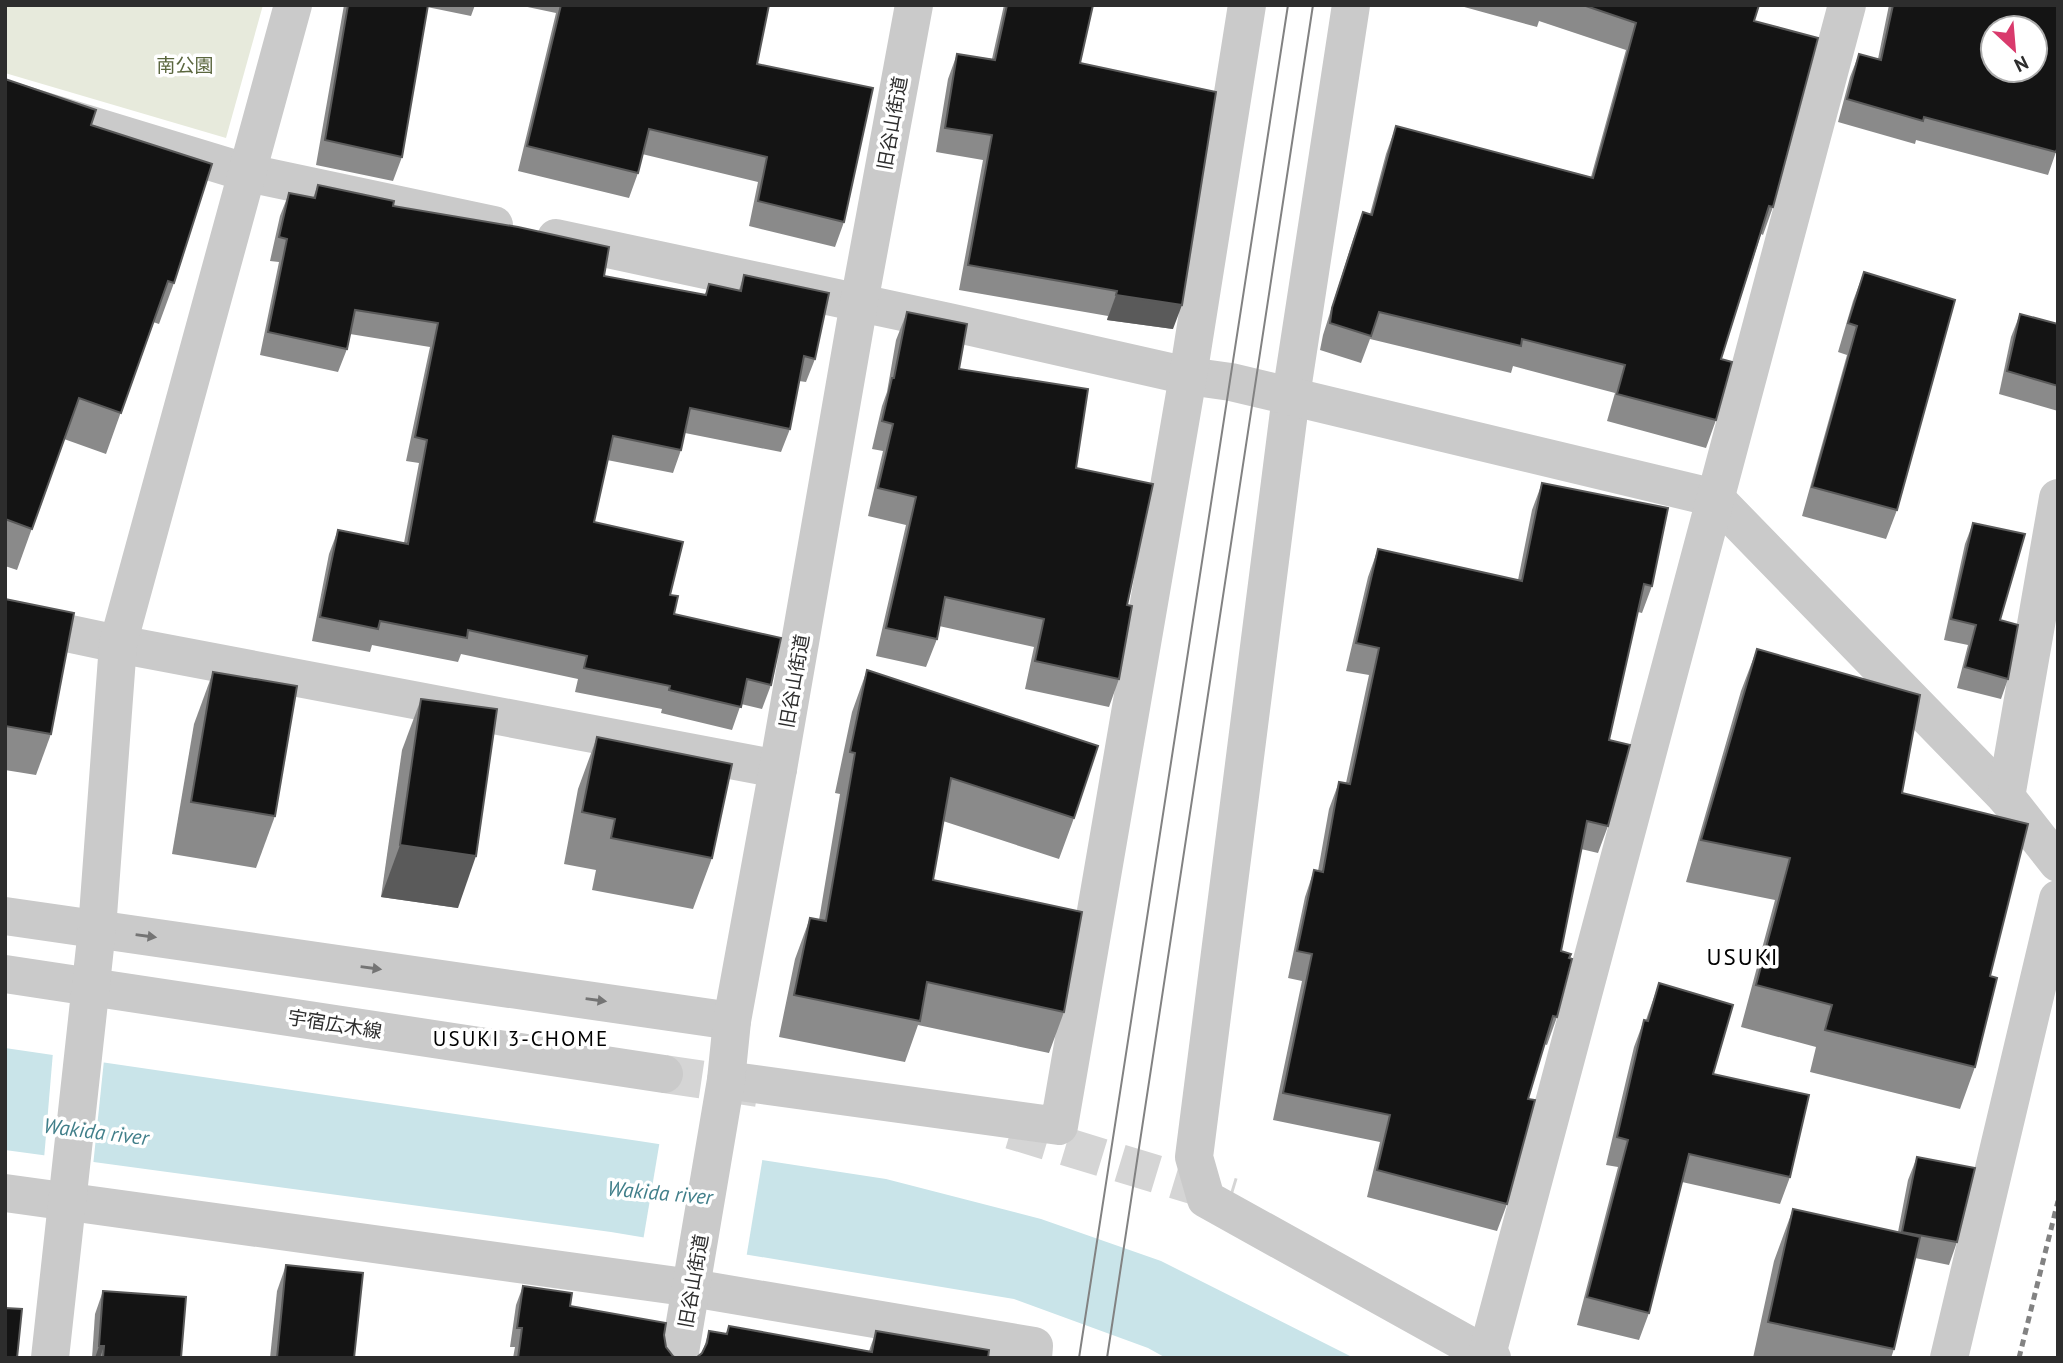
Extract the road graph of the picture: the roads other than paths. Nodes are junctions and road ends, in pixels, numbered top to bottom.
1 (293, 5) edge
2 (914, 5) edge
3 (1247, 5) edge
4 (1351, 5) edge
5 (1847, 5) edge
6 (5, 99) edge
7 (248, 173) junction
8 (859, 303) junction
9 (1188, 376) junction
10 (1291, 396) junction
11 (2058, 498) edge
12 (1715, 499) junction
13 (5, 620) edge
14 (118, 644) junction
15 (778, 769) junction
16 (2006, 797) junction
17 (2058, 863) edge
18 (2058, 899) edge
19 (5, 916) edge
20 (97, 929) junction
21 (5, 974) edge
22 (732, 1021) junction
23 (664, 1074) tunnel mouth
24 (726, 1080) junction
25 (68, 1184) junction
26 (5, 1193) edge
27 (694, 1273) junction
28 (1488, 1357) edge
29 (50, 1358) edge
30 (679, 1358) edge
31 (1033, 1358) edge
32 (1949, 1358) edge

1 - 7 street
2 - 8 street, 旧谷山街道
3 - 9 street
4 - 10 street
5 - 12 street
6 - 7 street
7 - 8 street
7 - 14 street
8 - 9 street
8 - 15 street, 旧谷山街道
9 - 10 street
9 - 24 street
10 - 12 street
10 - 28 street
11 - 16 street
12 - 16 street
12 - 28 street
13 - 14 street
14 - 15 street
14 - 20 street
15 - 22 street, 旧谷山街道
16 - 17 street
18 - 32 street
19 - 20 street
20 -> 22 street
20 - 25 street
21 - 23 street, 宇宿広木線
22 - 24 street, 旧谷山街道
24 - 27 street, 旧谷山街道
25 - 26 street
25 - 27 street
25 - 29 street
27 - 30 street, 旧谷山街道
27 - 31 street

